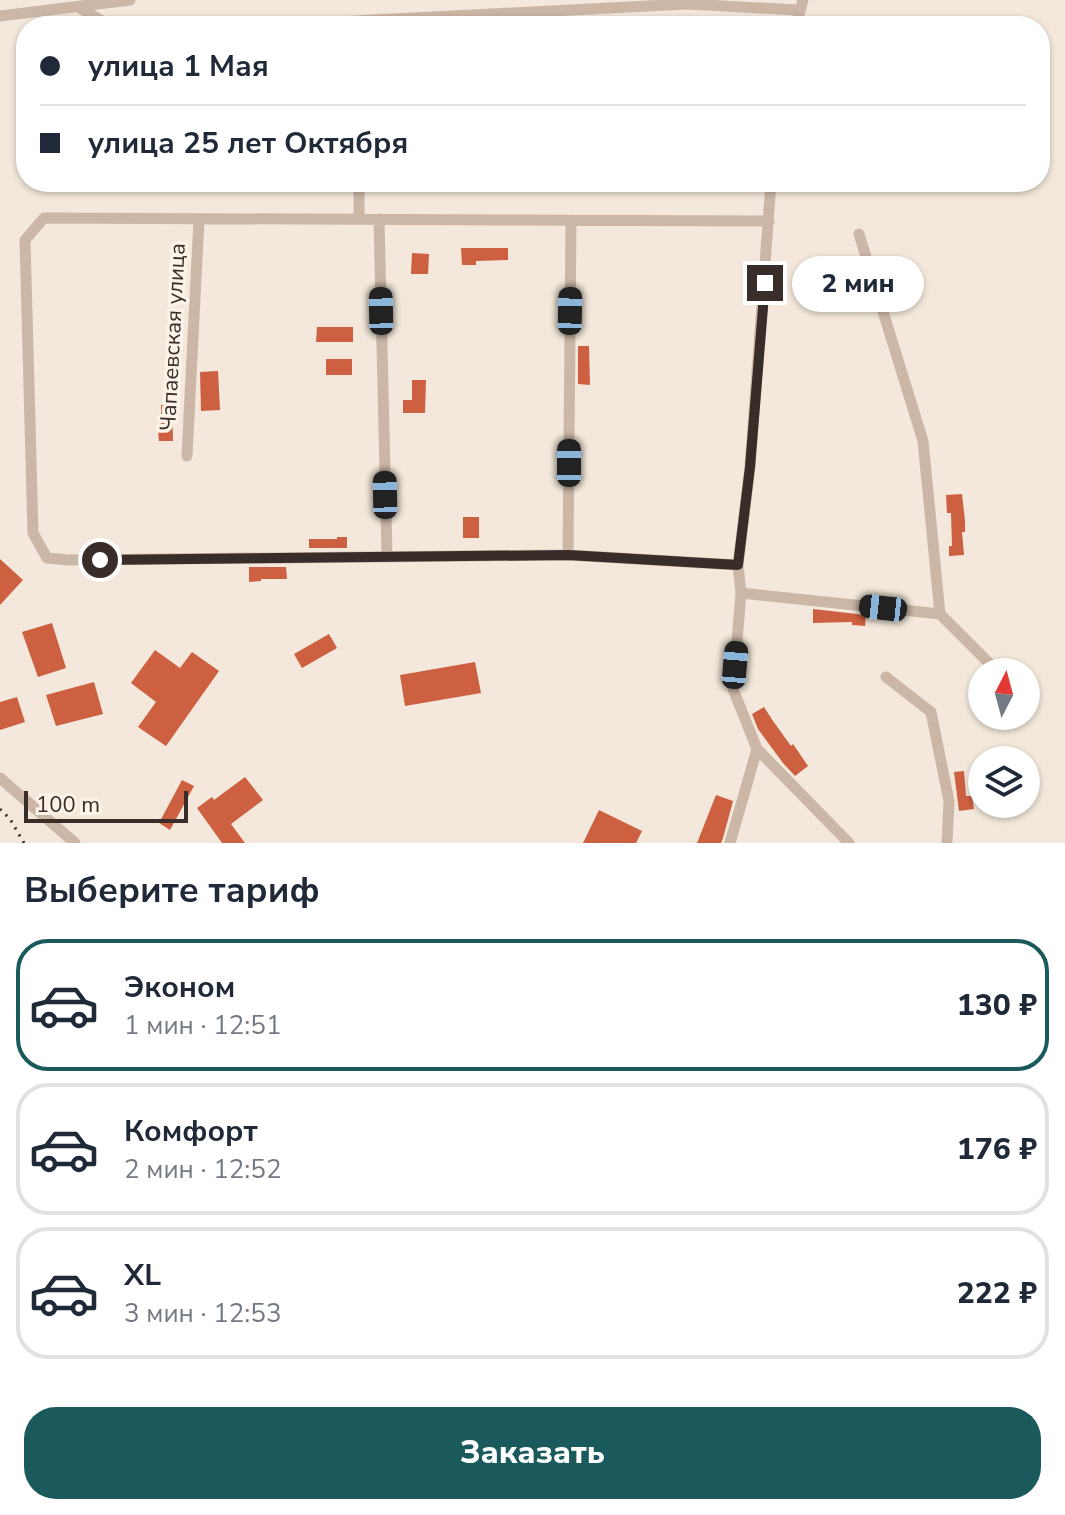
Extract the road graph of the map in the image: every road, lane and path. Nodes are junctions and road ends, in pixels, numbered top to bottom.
1 (130, 0) edge
2 (565, 5) edge
3 (801, 5) edge
4 (78, 7) junction
5 (0, 16) edge
6 (94, 16) edge
7 (442, 16) edge
8 (359, 192) edge
9 (770, 192) edge
10 (199, 219) junction
11 (359, 219) junction
12 (379, 219) junction
13 (571, 220) junction
14 (769, 221) junction
15 (859, 234) dead end
16 (187, 456) dead end
17 (568, 555) junction
18 (387, 556) junction
19 (738, 565) junction
20 (741, 593) junction
21 (940, 614) junction
22 (984, 658) edge
23 (886, 677) dead end
24 (757, 749) junction
25 (0, 778) edge
26 (75, 843) edge
27 (730, 843) edge
28 (849, 843) edge
29 (947, 843) edge

1 - 4 street
2 - 3 street
2 - 7 street
4 - 5 street
4 - 6 street
8 - 11 street
9 - 14 street
10 - 11 street, Чапаевская улица
10 - 16 street, Чапаевская улица
10 - 18 street, Чапаевская улица
11 - 12 street, Чапаевская улица
12 - 13 street, Чапаевская улица
12 - 18 street
13 - 14 street, Чапаевская улица
13 - 17 street
14 - 19 street
15 - 21 street
17 - 18 street
17 - 19 street
19 - 20 street
20 - 21 street
20 - 24 street
21 - 22 street
23 - 29 street
24 - 27 street
24 - 28 street
25 - 26 street

